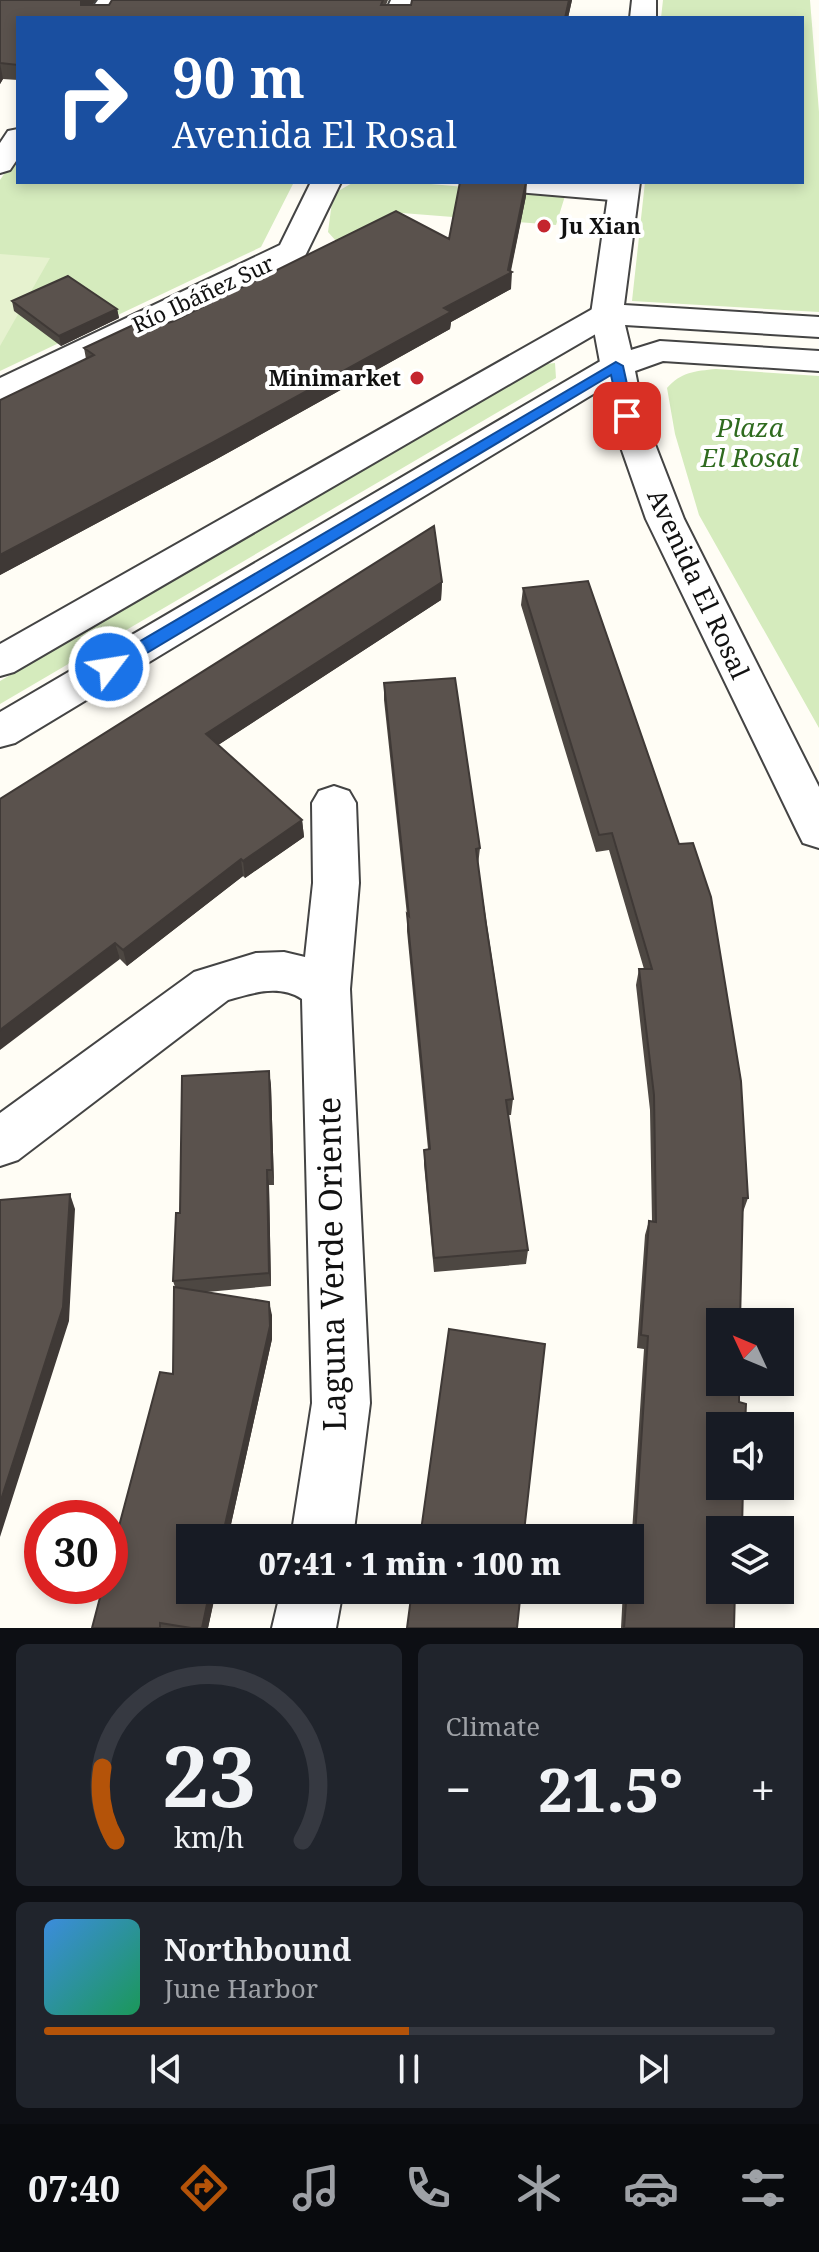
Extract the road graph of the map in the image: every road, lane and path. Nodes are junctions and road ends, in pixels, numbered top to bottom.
1 (16, 140) edge
2 (0, 164) edge
3 (325, 184) edge
4 (553, 184) edge
5 (624, 187) edge
6 (607, 314) junction
7 (819, 327) edge
8 (819, 361) edge
9 (616, 366) junction
10 (0, 391) edge
11 (0, 662) edge
12 (0, 732) edge
13 (334, 803) dead end
14 (819, 831) edge
15 (326, 989) junction
16 (0, 1143) edge
17 (324, 1524) edge
18 (309, 1604) edge
19 (304, 1628) edge

1 - 2 street
3 - 10 street, Río Ibáñez Sur
4 - 5 street
5 - 6 street, Avenida El Rosal
6 - 7 street
6 - 9 street, Avenida El Rosal
6 - 11 street
8 - 9 street
9 - 12 street
9 - 14 street, Avenida El Rosal
13 - 15 street, Laguna Verde Oriente
15 - 16 street
15 - 17 street, Laguna Verde Oriente
18 - 19 street

